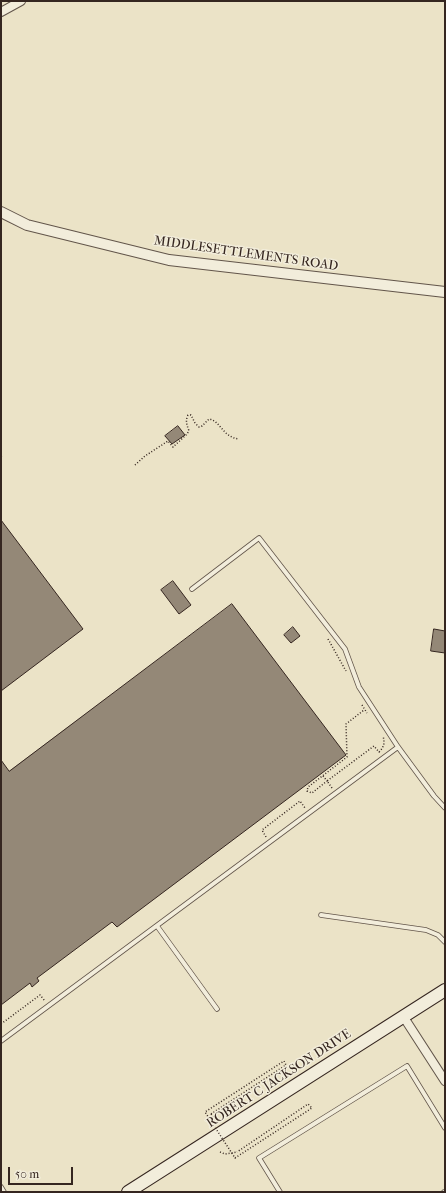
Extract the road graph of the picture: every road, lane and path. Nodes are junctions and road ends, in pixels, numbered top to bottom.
1 (21, 1) edge
2 (1, 12) edge
3 (1, 212) edge
4 (445, 292) edge
5 (239, 439) dead end
6 (135, 465) dead end
7 (192, 589) dead end
8 (328, 639) dead end
9 (346, 672) dead end
10 (361, 702) dead end
11 (364, 709) junction
12 (369, 715) dead end
13 (381, 731) dead end
14 (398, 747) junction
15 (322, 776) junction
16 (327, 781) junction
17 (327, 792) dead end
18 (311, 804) dead end
19 (445, 808) edge
20 (260, 841) dead end
21 (322, 915) dead end
22 (157, 926) junction
23 (445, 942) edge
24 (445, 990) edge
25 (45, 1001) dead end
26 (217, 1009) dead end
27 (403, 1016) junction
28 (1, 1024) edge
29 (1, 1042) edge
30 (445, 1081) edge
31 (217, 1121) dead end
32 (445, 1128) edge
33 (220, 1152) dead end
34 (1, 1187) edge
35 (4, 1192) edge
36 (128, 1192) edge
37 (280, 1192) edge

1 - 2 street
3 - 4 street, MIDDLESETTLEMENTS ROAD
5 - 6 path
7 - 14 lane
8 - 9 path
10 - 11 path
11 - 12 path
11 - 15 path
13 - 16 path
14 - 19 lane
14 - 22 lane
15 - 16 path
15 - 16 path
16 - 17 path
18 - 20 path
21 - 23 lane
22 - 26 lane
22 - 29 lane
24 - 27 main road, ROBERT C JACKSON DRIVE
25 - 28 path
27 - 30 street
27 - 36 main road, ROBERT C JACKSON DRIVE
31 - 33 path, bridge
32 - 37 lane
34 - 35 lane

